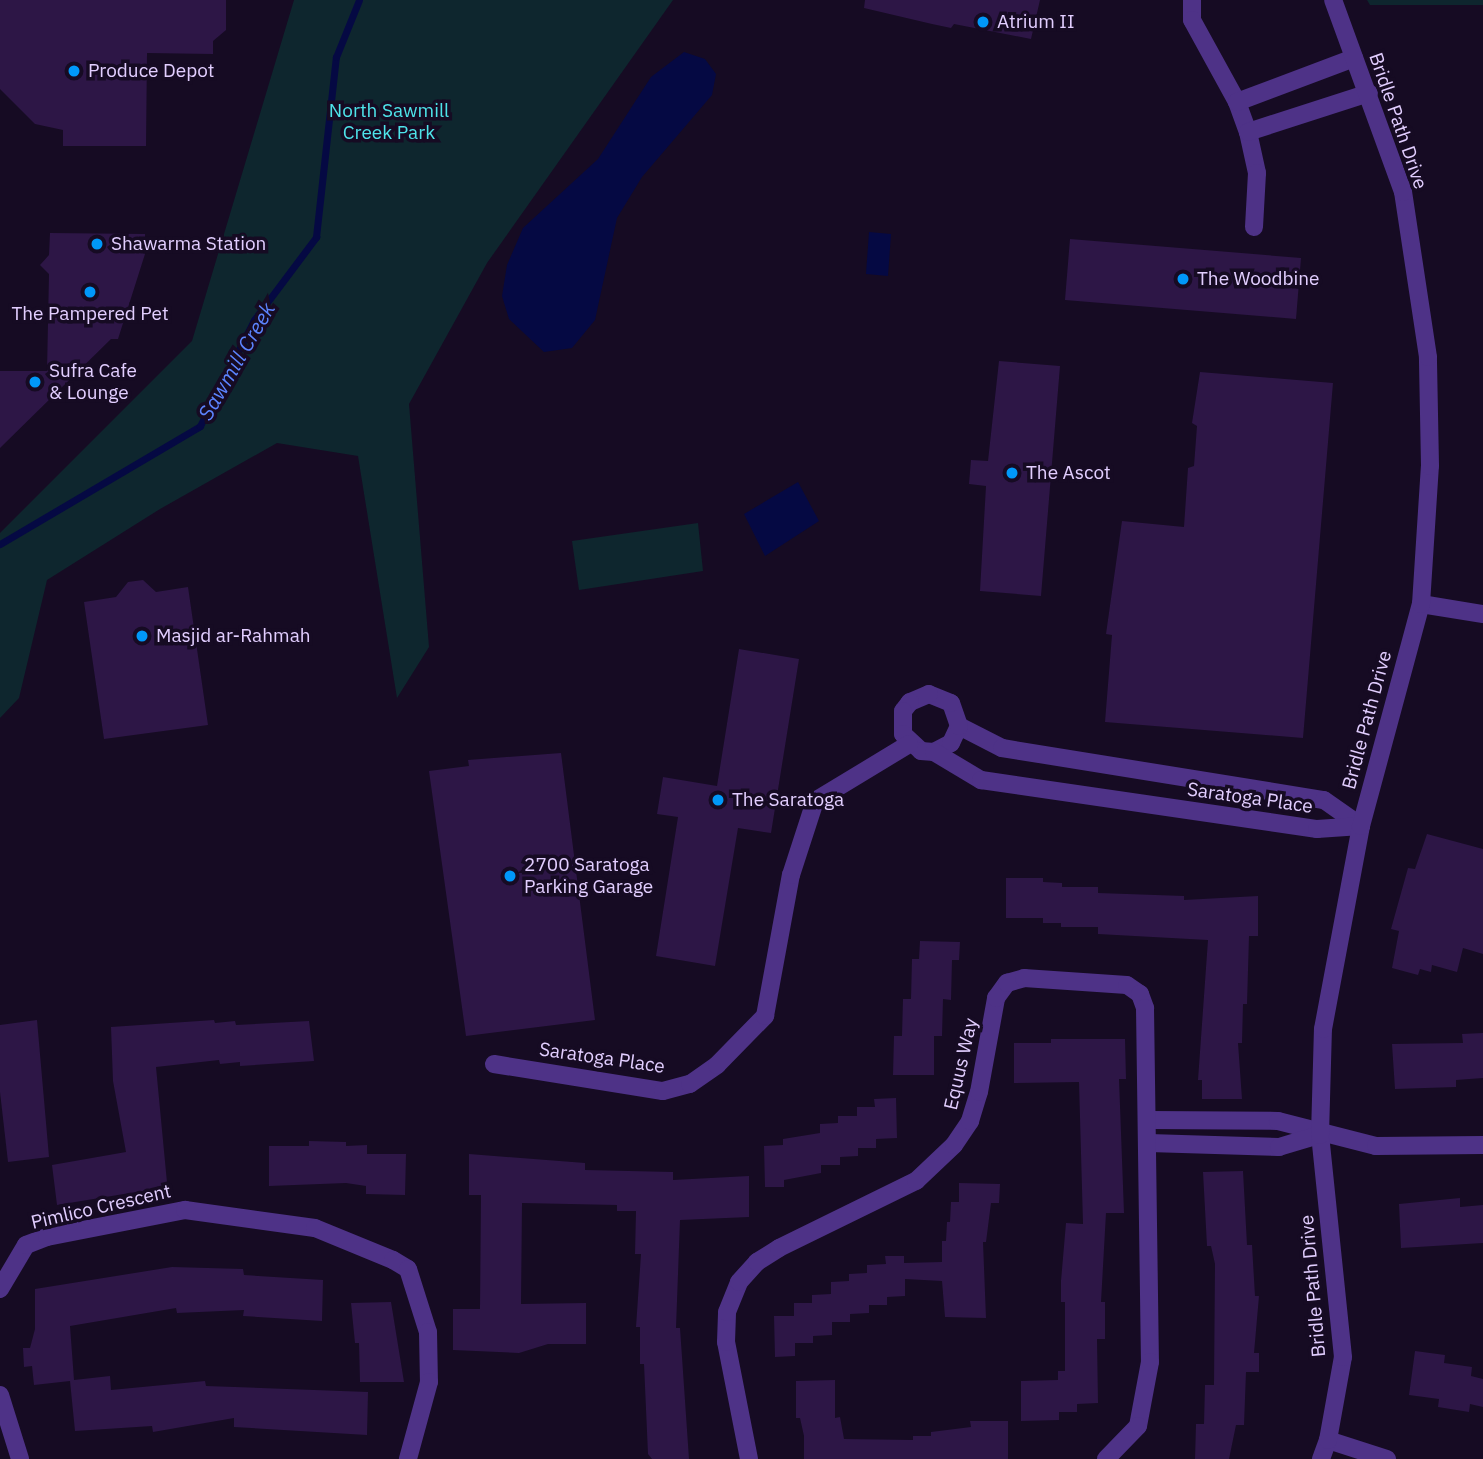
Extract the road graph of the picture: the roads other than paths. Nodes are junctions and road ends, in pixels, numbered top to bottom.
1 (1192, 0) edge
2 (1333, 0) edge
3 (1354, 58) junction
4 (1369, 93) junction
5 (1237, 102) junction
6 (1248, 132) junction
7 (1254, 227) dead end
8 (1421, 604) junction
9 (1483, 614) edge
10 (959, 726) junction
11 (909, 744) junction
12 (934, 752) junction
13 (1361, 826) junction
14 (494, 1064) dead end
15 (1149, 1120) junction
16 (1320, 1135) junction
17 (1149, 1143) junction
18 (1483, 1145) edge
19 (0, 1289) edge
20 (0, 1395) edge
21 (1328, 1440) junction
22 (20, 1459) edge
23 (408, 1459) edge
24 (749, 1459) edge
25 (1106, 1459) edge
26 (1321, 1459) edge
27 (1387, 1459) edge

1 - 5 street
2 - 3 street, Bridle Path Drive
3 - 4 street, Bridle Path Drive
3 - 5 street
4 - 6 street
4 - 8 street, Bridle Path Drive
5 - 6 street
6 - 7 street
8 - 9 street
8 - 13 street, Bridle Path Drive
10 - 11 street
10 - 12 street
10 - 13 street, Saratoga Place
11 - 12 street
11 - 14 street, Saratoga Place
12 - 13 street, Saratoga Place
13 - 16 street, Bridle Path Drive
15 - 16 street
15 - 17 street, Equus Way
15 - 24 street, Equus Way
16 - 17 street
16 - 18 street
16 - 21 street, Bridle Path Drive
17 - 25 street, Equus Way
19 - 23 street, Pimlico Crescent
20 - 22 street
21 - 26 street, Bridle Path Drive
21 - 27 street

